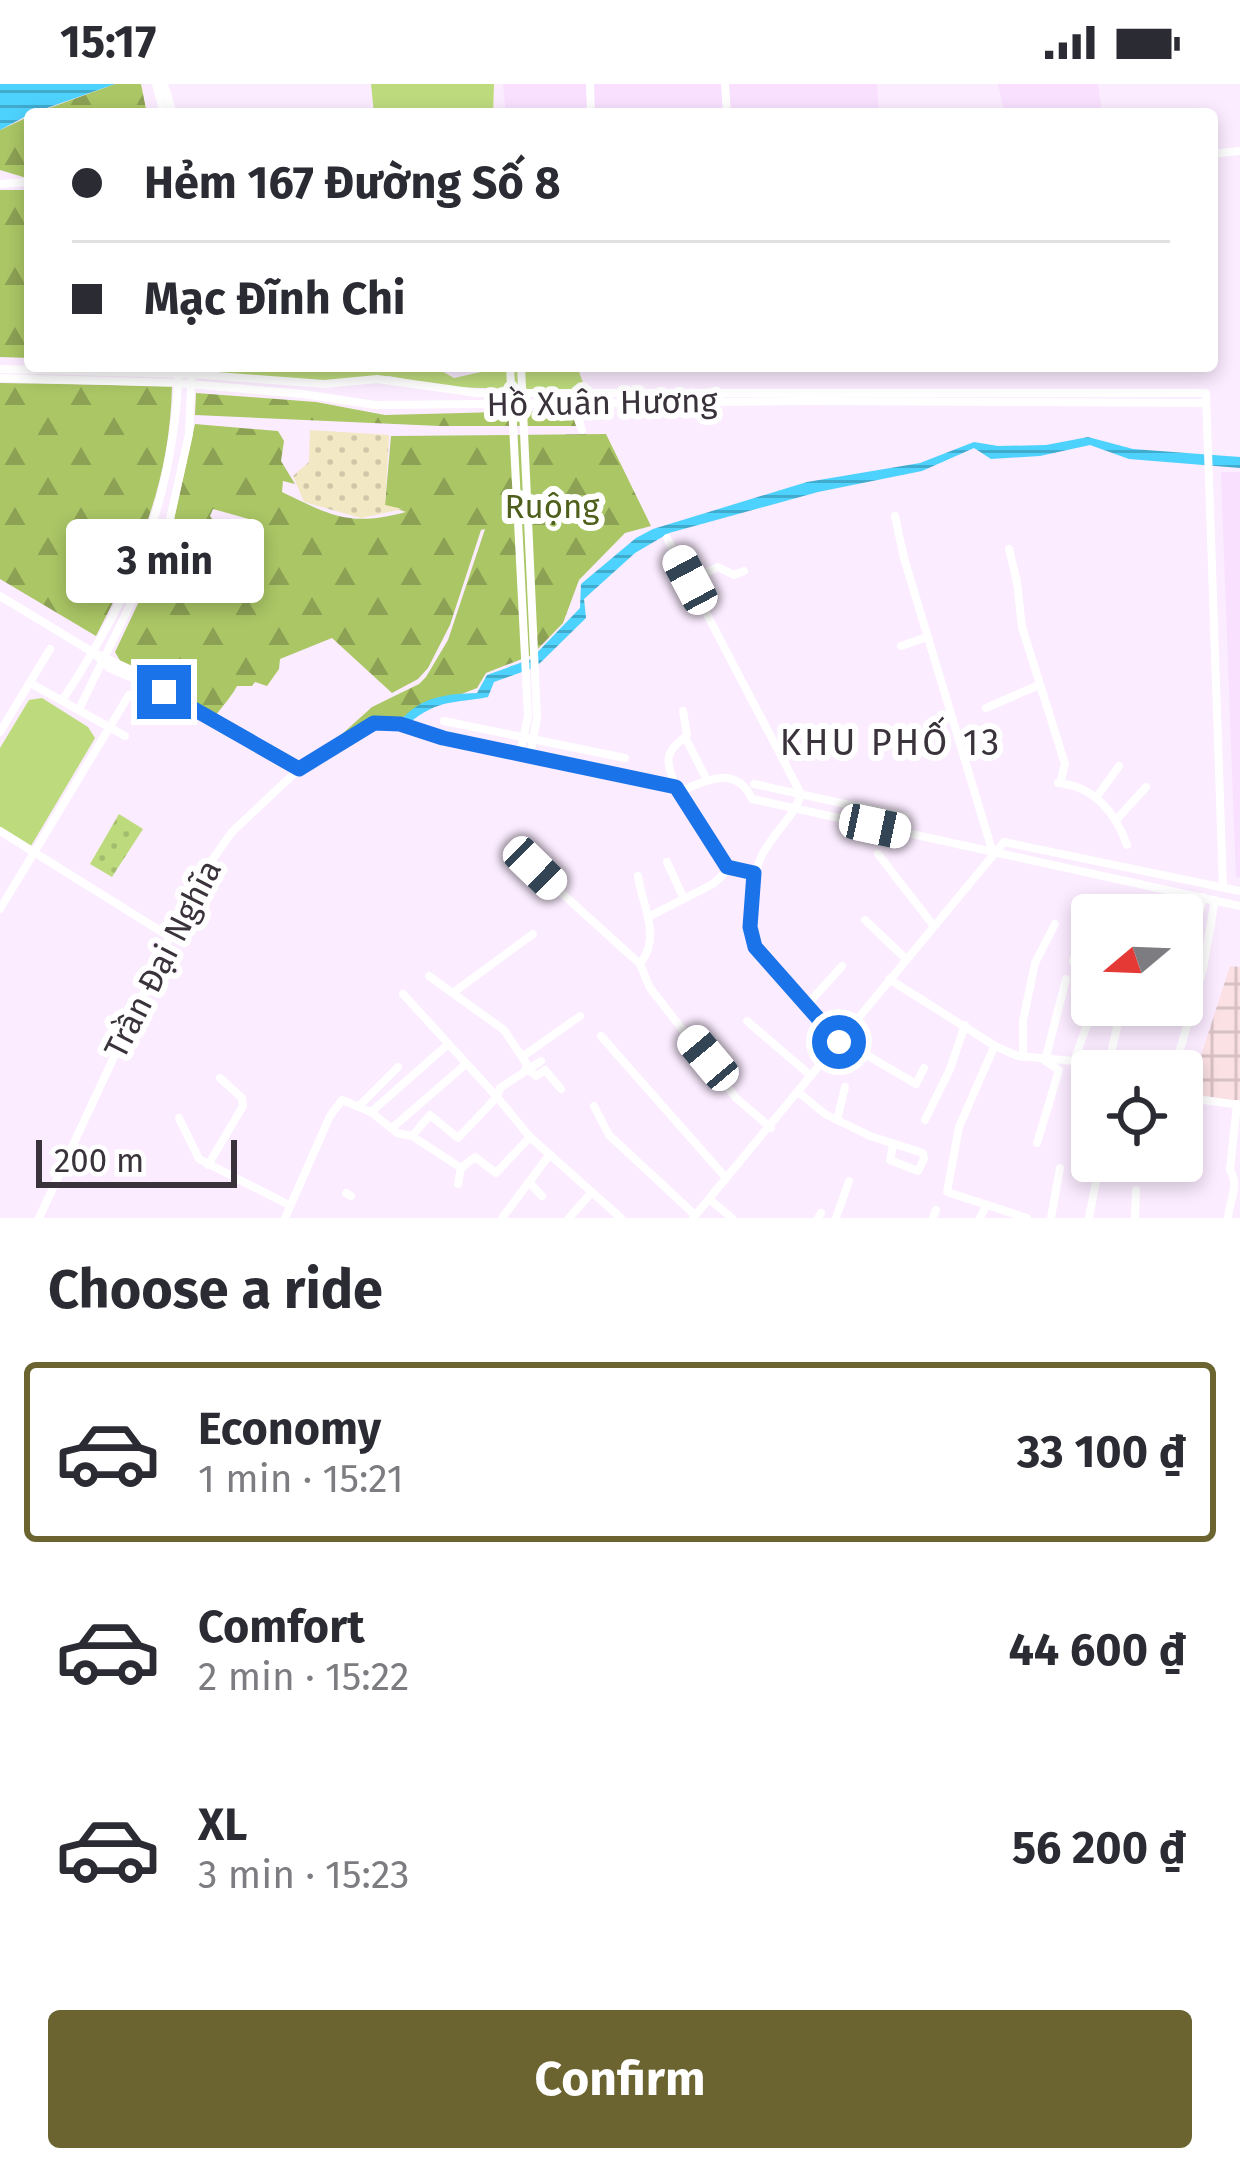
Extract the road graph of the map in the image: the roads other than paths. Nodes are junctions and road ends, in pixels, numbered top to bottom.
1 (510, 372) edge
2 (521, 372) edge
3 (0, 373) edge
4 (179, 374) edge
5 (191, 374) edge
6 (342, 383) junction
7 (449, 391) junction
8 (805, 396) junction
9 (341, 399) junction
10 (511, 399) junction
11 (523, 399) junction
12 (573, 403) junction
13 (448, 405) junction
14 (178, 419) junction
15 (190, 419) junction
16 (583, 430) dead end
17 (895, 516) dead end
18 (668, 538) dead end
19 (1009, 549) dead end
20 (744, 571) dead end
21 (690, 580) junction
22 (0, 596) edge
23 (927, 637) junction
24 (901, 646) dead end
25 (50, 649) dead end
26 (94, 653) junction
27 (530, 656) junction
28 (103, 659) junction
29 (30, 683) junction
30 (1039, 685) junction
31 (129, 695) dead end
32 (63, 699) junction
33 (986, 708) dead end
34 (79, 709) junction
35 (683, 712) dead end
36 (444, 721) dead end
37 (110, 727) junction
38 (0, 732) edge
39 (125, 736) dead end
40 (528, 738) junction
41 (686, 739) junction
42 (525, 754) junction
43 (625, 758) dead end
44 (1119, 766) dead end
45 (299, 769) junction
46 (707, 780) junction
47 (754, 784) dead end
48 (676, 787) junction
49 (1146, 787) dead end
50 (801, 794) junction
51 (1096, 798) junction
52 (796, 809) junction
53 (905, 817) dead end
54 (1117, 819) junction
55 (0, 831) edge
56 (1127, 845) dead end
57 (993, 852) junction
58 (35, 853) junction
59 (878, 854) dead end
60 (668, 862) dead end
61 (535, 868) dead end
62 (730, 868) junction
63 (754, 873) junction
64 (638, 876) dead end
65 (1176, 877) junction
66 (1223, 887) junction
67 (1172, 889) junction
68 (1240, 891) edge
69 (1191, 894) edge
70 (1203, 897) edge
71 (684, 899) junction
72 (1215, 900) junction
73 (1240, 906) edge
74 (0, 909) edge
75 (650, 916) junction
76 (865, 920) dead end
77 (1055, 924) dead end
78 (933, 925) junction
79 (533, 934) dead end
80 (170, 937) junction
81 (905, 958) junction
82 (640, 964) junction
83 (842, 966) dead end
84 (429, 976) dead end
85 (889, 979) junction
86 (1066, 979) dead end
87 (454, 992) junction
88 (403, 994) dead end
89 (807, 1005) junction
90 (580, 1016) dead end
91 (747, 1021) dead end
92 (964, 1025) junction
93 (601, 1036) dead end
94 (840, 1041) junction
95 (446, 1046) junction
96 (995, 1046) junction
97 (1180, 1050) edge
98 (1023, 1058) junction
99 (541, 1060) dead end
100 (1045, 1060) junction
101 (1071, 1061) edge
102 (466, 1064) junction
103 (525, 1064) junction
104 (398, 1067) dead end
105 (924, 1068) dead end
106 (811, 1076) junction
107 (220, 1078) dead end
108 (845, 1088) dead end
109 (561, 1089) dead end
110 (798, 1093) junction
111 (497, 1096) junction
112 (1203, 1100) edge
113 (1239, 1104) edge
114 (594, 1106) dead end
115 (358, 1107) junction
116 (371, 1112) junction
117 (179, 1118) dead end
118 (837, 1120) junction
119 (925, 1120) dead end
120 (392, 1128) junction
121 (771, 1128) junction
122 (412, 1136) junction
123 (530, 1137) junction
124 (1037, 1143) dead end
125 (893, 1146) junction
126 (550, 1154) junction
127 (208, 1165) junction
128 (461, 1168) junction
129 (1060, 1168) dead end
130 (726, 1178) junction
131 (849, 1180) dead end
132 (529, 1182) junction
133 (1096, 1182) edge
134 (458, 1184) dead end
135 (1136, 1190) dead end
136 (592, 1192) junction
137 (542, 1196) dead end
138 (709, 1199) junction
139 (290, 1205) junction
140 (986, 1206) junction
141 (695, 1217) edge
142 (39, 1218) edge
143 (285, 1218) edge
144 (502, 1218) edge
145 (569, 1218) edge
146 (620, 1218) edge
147 (732, 1218) edge
148 (836, 1218) edge
149 (980, 1218) edge
150 (1027, 1218) edge
151 (1052, 1218) edge
152 (1089, 1218) edge
153 (1136, 1218) edge
154 (1228, 1218) edge

1 - 10 street
2 - 11 street
3 - 4 street, Hồ Xuân Hương
4 - 5 street, Hồ Xuân Hương
4 - 14 street
5 - 6 street, Hồ Xuân Hương
5 - 9 street, Hồ Xuân Hương
5 - 15 street
6 - 7 street, Hồ Xuân Hương
6 - 9 street
7 - 10 street, Hồ Xuân Hương
7 - 13 street
8 - 11 street, Hồ Xuân Hương
8 - 12 street, Hồ Xuân Hương
8 - 66 street, Hồ Xuân Hương
9 - 13 street, Hồ Xuân Hương
10 - 11 street, Hồ Xuân Hương
10 - 13 street, Hồ Xuân Hương
10 - 27 street
11 - 12 street, Hồ Xuân Hương
11 - 27 street
12 - 16 street
14 - 15 street
14 - 26 street
15 - 28 street
17 - 23 street
18 - 21 street
19 - 30 street
20 - 21 street
21 - 50 street
22 - 26 street
23 - 24 street
23 - 57 street
25 - 29 street
26 - 28 street
26 - 32 street
27 - 40 street
28 - 34 street
28 - 45 street
29 - 32 street
29 - 38 street
30 - 33 street
30 - 51 street
31 - 37 street
32 - 34 street
34 - 37 street
35 - 41 street
36 - 40 street
37 - 39 street
37 - 58 street
40 - 42 street
40 - 43 street
41 - 46 street
41 - 48 street
42 - 45 street, Trần Đại Nghĩa
42 - 48 street, Trần Đại Nghĩa
44 - 51 street
45 - 80 street, Trần Đại Nghĩa
46 - 48 street, Trần Đại Nghĩa
46 - 52 street
47 - 50 street
48 - 62 street
49 - 54 street
50 - 52 street
50 - 53 street
51 - 54 street
52 - 57 street
52 - 63 street
54 - 56 street
55 - 58 street
57 - 65 street
57 - 67 street
57 - 78 street
58 - 74 street
58 - 80 street
59 - 78 street
60 - 71 street
61 - 82 street
62 - 63 street
62 - 71 street
63 - 89 street
64 - 75 street
65 - 66 street
65 - 67 street
66 - 68 street
67 - 69 street
70 - 72 street
71 - 75 street
72 - 73 street
72 - 97 street
75 - 82 street
76 - 81 street
77 - 98 street
78 - 81 street
79 - 87 street
80 - 142 street, Trần Đại Nghĩa
81 - 85 street
82 - 121 street
83 - 89 street
84 - 87 street
85 - 92 street
85 - 94 street
86 - 100 street
87 - 103 street
88 - 95 street
89 - 94 street
90 - 103 street
91 - 106 street
92 - 96 street
92 - 119 street
93 - 130 street
94 - 105 street
94 - 106 street
95 - 102 street
95 - 116 street
96 - 98 street
96 - 140 street
98 - 100 street
99 - 103 street
100 - 101 street
100 - 124 street
102 - 111 street
102 - 120 street
103 - 109 street
103 - 111 street
104 - 115 street
106 - 110 street
107 - 127 street
108 - 118 street
110 - 118 street
110 - 121 street
111 - 122 street
111 - 123 street
112 - 113 street
113 - 154 street
114 - 141 street
115 - 116 street
115 - 139 street
116 - 120 street
117 - 127 street
118 - 125 street
120 - 122 street
121 - 130 street
122 - 128 street
123 - 126 street
123 - 128 street
125 - 125 street
126 - 132 street
126 - 136 street
127 - 139 street
128 - 134 street
129 - 151 street
130 - 138 street
131 - 148 street
132 - 137 street
132 - 144 street
133 - 152 street
135 - 153 street
136 - 145 street
136 - 146 street
138 - 141 street
138 - 147 street
139 - 143 street
140 - 149 street
140 - 150 street

